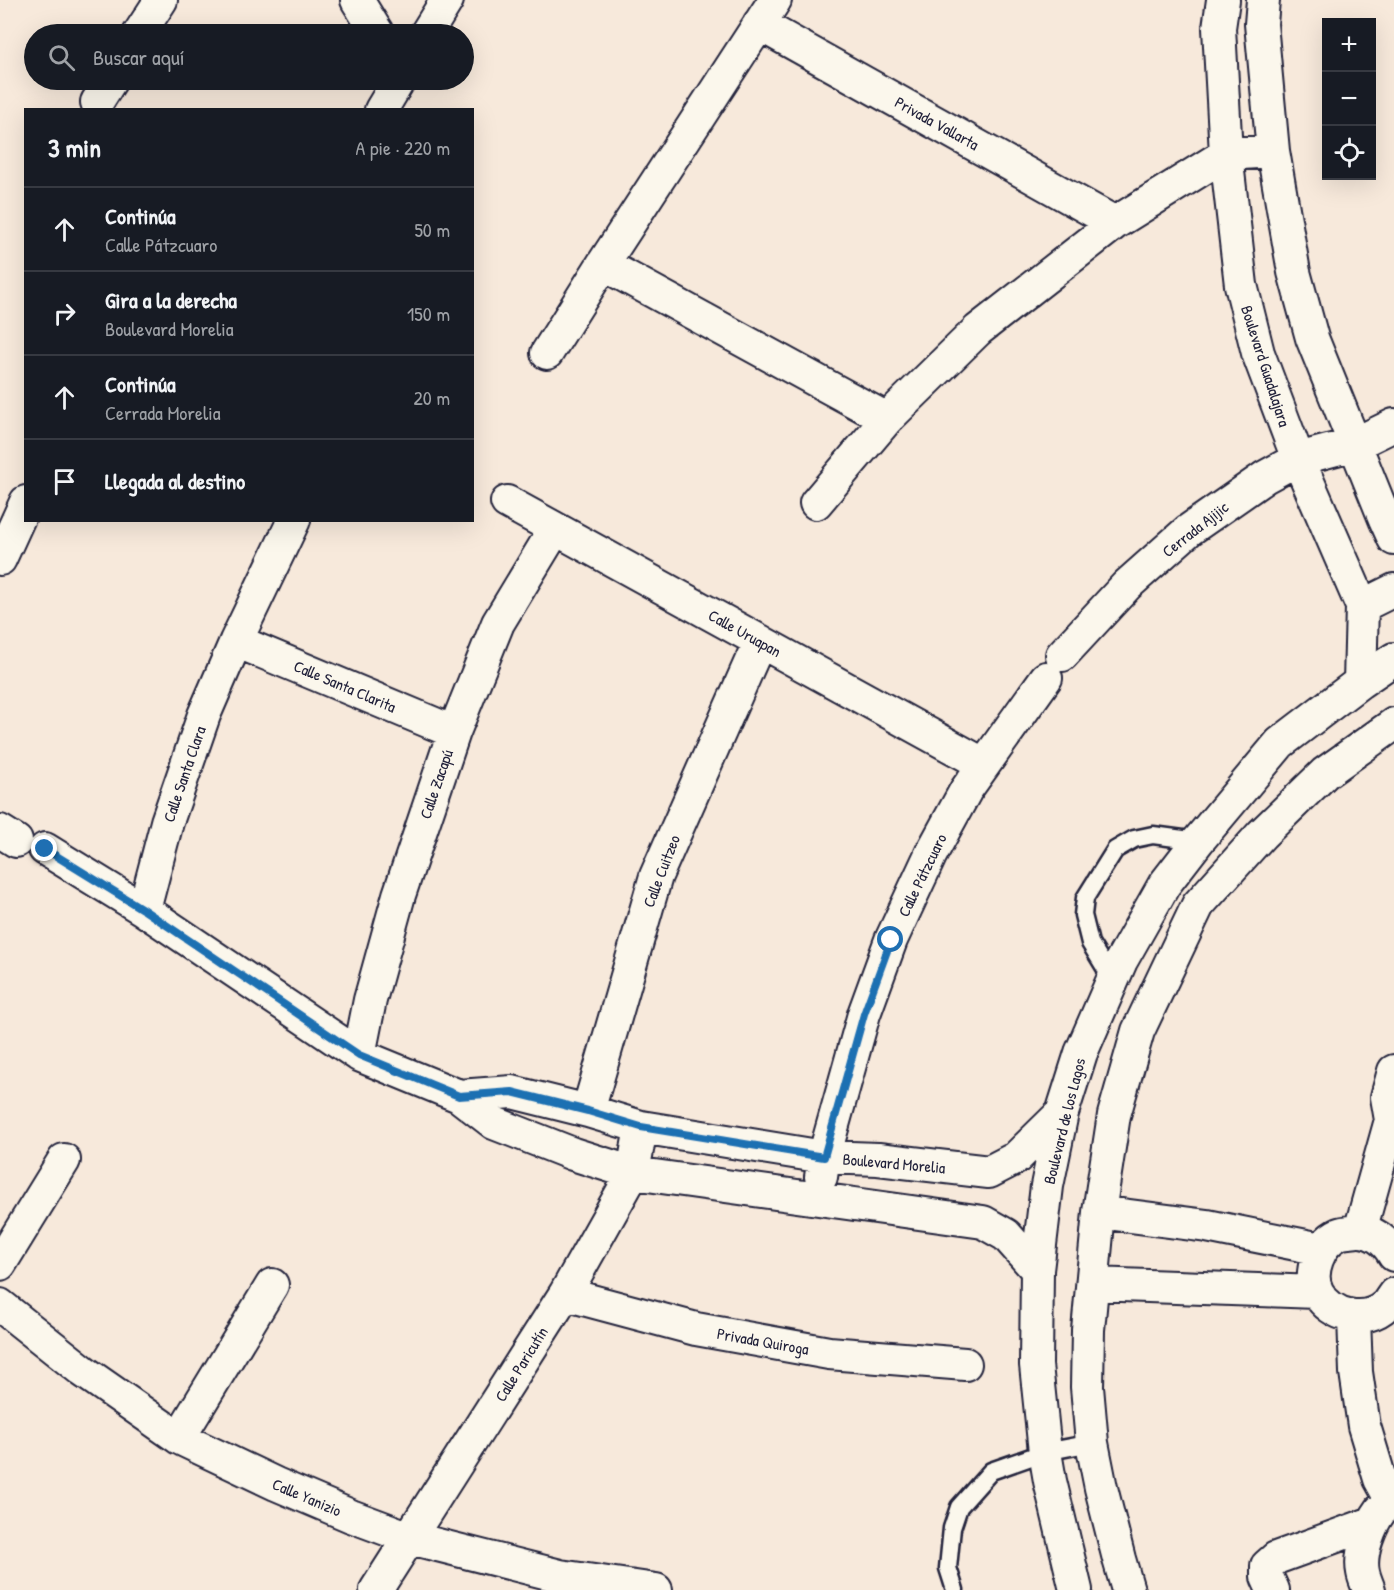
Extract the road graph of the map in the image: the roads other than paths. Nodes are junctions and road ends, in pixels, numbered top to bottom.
1 (161, 0) edge
2 (357, 0) edge
3 (447, 0) edge
4 (1223, 0) edge
5 (1263, 0) edge
6 (767, 12) edge
7 (145, 24) edge
8 (372, 24) edge
9 (432, 24) edge
10 (393, 90) edge
11 (382, 108) edge
12 (1274, 151) junction
13 (1226, 154) junction
14 (1116, 222) junction
15 (603, 264) junction
16 (547, 353) dead end
17 (887, 419) junction
18 (1394, 425) edge
19 (1355, 444) junction
20 (1298, 459) junction
21 (507, 502) dead end
22 (816, 503) dead end
23 (24, 506) edge
24 (293, 522) edge
25 (555, 529) junction
26 (1394, 539) edge
27 (3, 543) edge
28 (1394, 590) edge
29 (1362, 606) junction
30 (236, 641) junction
31 (760, 641) junction
32 (1394, 659) edge
33 (1054, 667) joint
34 (1360, 682) junction
35 (1394, 724) edge
36 (454, 732) junction
37 (983, 764) junction
38 (20, 840) edge
39 (1198, 841) junction
40 (1164, 885) junction
41 (1198, 905) junction
42 (144, 910) junction
43 (1112, 979) junction
44 (359, 1055) junction
45 (1394, 1071) edge
46 (459, 1096) junction
47 (588, 1111) junction
48 (1062, 1113) junction
49 (1393, 1119) edge
50 (641, 1127) junction
51 (824, 1157) junction
52 (64, 1160) dead end
53 (989, 1172) junction
54 (633, 1173) junction
55 (818, 1199) junction
56 (1099, 1212) junction
57 (983, 1222) junction
58 (1360, 1231) junction
59 (1321, 1249) junction
60 (1394, 1254) edge
61 (0, 1264) edge
62 (1037, 1270) junction
63 (1093, 1284) junction
64 (272, 1285) dead end
65 (1317, 1292) junction
66 (565, 1294) junction
67 (1394, 1294) edge
68 (0, 1305) edge
69 (1354, 1317) junction
70 (964, 1364) dead end
71 (179, 1438) junction
72 (1092, 1443) junction
73 (1045, 1452) junction
74 (1386, 1508) edge
75 (410, 1538) junction
76 (376, 1590) edge
77 (656, 1590) edge
78 (955, 1590) edge
79 (1076, 1590) edge
80 (1128, 1590) edge
81 (1273, 1590) edge
82 (1369, 1590) edge

1 - 7 street
2 - 8 street
3 - 9 street
4 - 13 street, Boulevard Guadalajara
5 - 12 street
6 - 14 street, Privada Vallarta
6 - 15 street, Privada Vallarta
10 - 11 street
12 - 13 street
12 - 19 street
13 - 14 street
13 - 20 street, Boulevard Guadalajara
14 - 17 street
15 - 16 street, Privada Vallarta
15 - 17 street
17 - 22 street
18 - 19 street, Cerrada Ajijic
19 - 20 street, Cerrada Ajijic
19 - 26 street
20 - 29 street, Boulevard Guadalajara
20 - 33 street, Cerrada Ajijic
21 - 25 street, Calle Uruapan
23 - 27 street
24 - 30 street, Calle Santa Clara
25 - 31 street, Calle Uruapan
25 - 36 street, Calle Zacapú
28 - 29 street
29 - 34 street, Boulevard Guadalajara
30 - 36 street, Calle Santa Clarita
30 - 42 street, Calle Santa Clara
31 - 37 street, Calle Uruapan
31 - 47 street, Calle Cuitzeo
32 - 34 street, Boulevard de los Lagos
33 - 37 street, Calle Pátzcuaro
34 - 39 street, Boulevard de los Lagos
35 - 41 street
36 - 44 street, Calle Zacapú
37 - 51 street, Calle Pátzcuaro
38 - 42 street, Boulevard Morelia
39 - 40 street, Boulevard de los Lagos
39 - 43 lane
40 - 41 street
40 - 43 street, Boulevard de los Lagos
41 - 56 street
42 - 44 street, Boulevard Morelia
43 - 48 street, Boulevard de los Lagos
44 - 46 street, Boulevard Morelia
45 - 49 street
46 - 47 street, Boulevard Morelia
46 - 54 street, Boulevard Morelia
47 - 50 street, Boulevard Morelia
48 - 53 street
48 - 62 street, Boulevard de los Lagos
49 - 58 street
50 - 51 street, Boulevard Morelia
50 - 54 street, Calle Paricutín
51 - 53 street, Boulevard Morelia
51 - 55 street, Calle Pátzcuaro
52 - 61 street
53 - 57 street
54 - 55 street, Boulevard Morelia
54 - 66 street, Calle Paricutín
55 - 57 street, Boulevard Morelia
56 - 59 street
56 - 63 street
57 - 62 street, Boulevard Morelia
58 - 59 street
58 - 60 street
59 - 65 street
62 - 73 street, Boulevard de los Lagos
63 - 65 street
63 - 72 street
64 - 71 street
65 - 69 street
66 - 70 street, Privada Quiroga
66 - 75 street, Calle Paricutín
67 - 69 street
68 - 71 street, Calle Yanizio
69 - 74 street
71 - 75 street, Calle Yanizio
72 - 73 lane
72 - 80 street
73 - 78 lane
73 - 79 street, Boulevard de los Lagos
74 - 81 street
74 - 82 street
75 - 76 street, Calle Paricutín
75 - 77 street, Calle Yanizio

